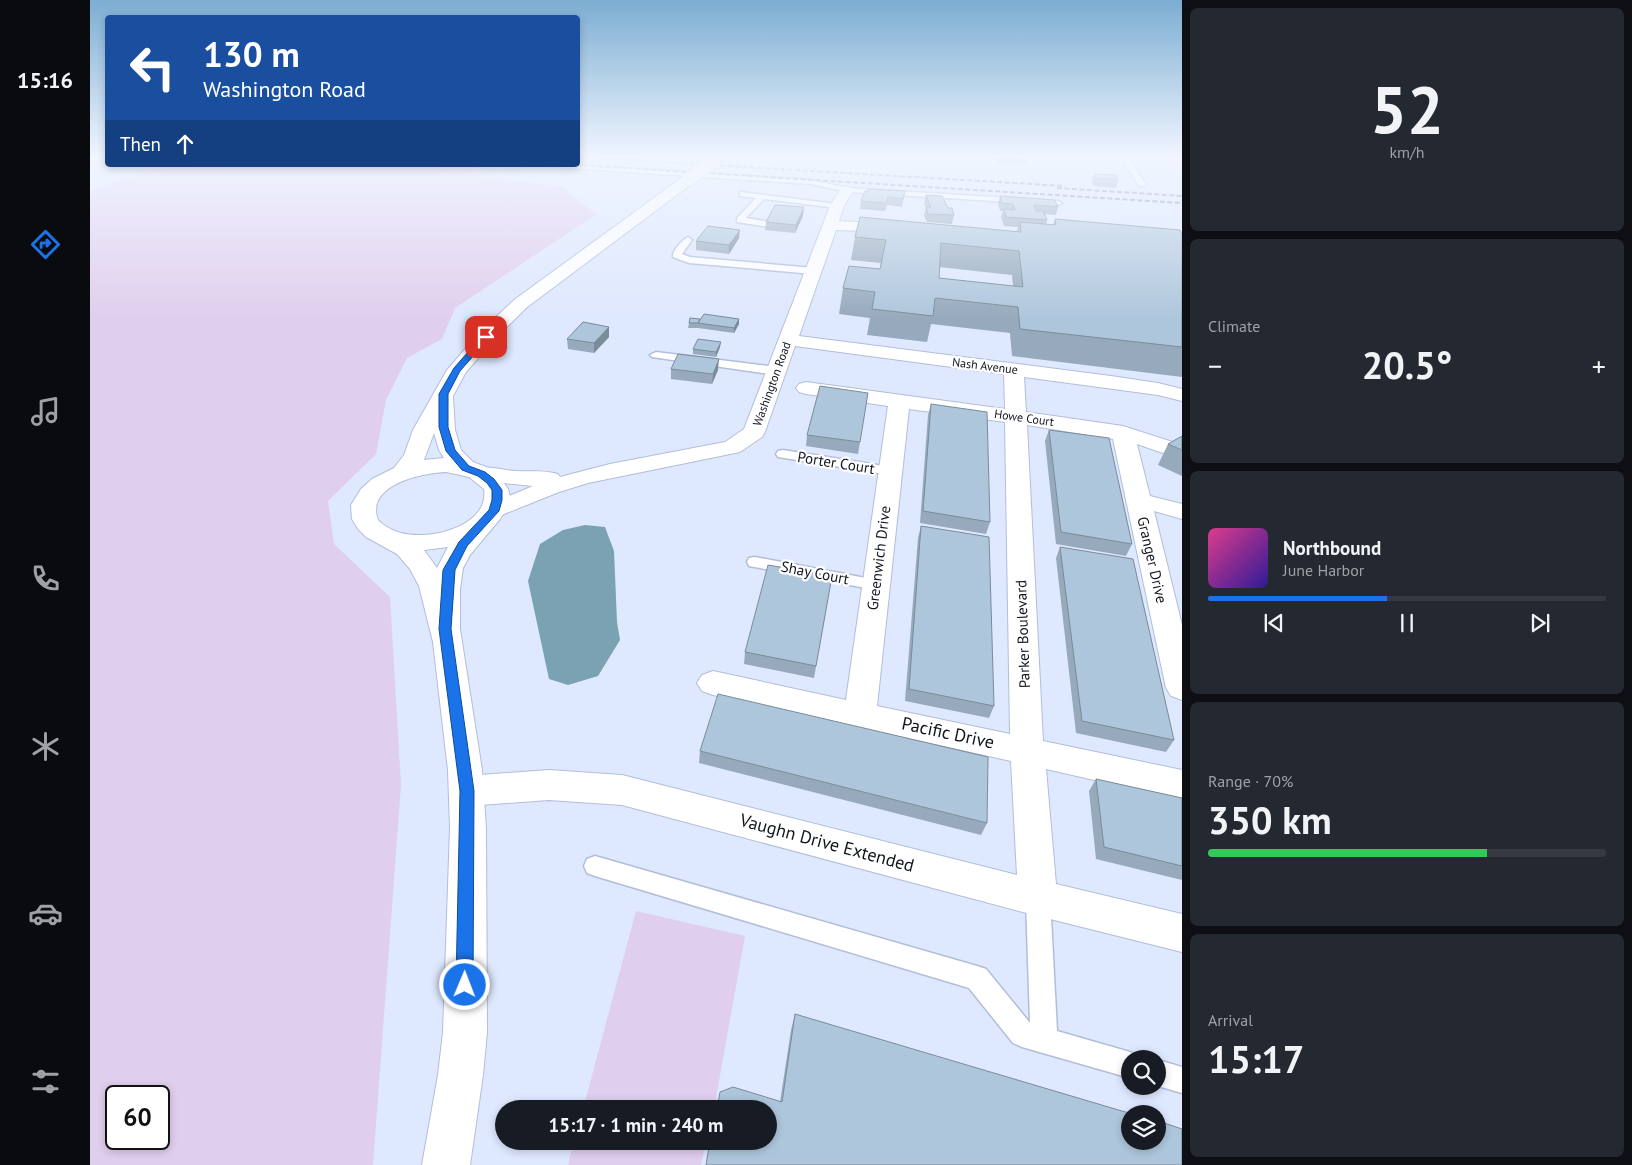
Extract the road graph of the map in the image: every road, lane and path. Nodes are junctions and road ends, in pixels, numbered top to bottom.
1 (647, 210) edge
2 (749, 210) edge
3 (837, 210) edge
4 (768, 224) edge
5 (831, 225) junction
6 (909, 229) edge
7 (688, 240) dead end
8 (814, 271) junction
9 (788, 340) junction
10 (656, 355) dead end
11 (1014, 369) junction
12 (777, 371) junction
13 (806, 388) dead end
14 (444, 394) junction
15 (1182, 396) edge
16 (899, 400) junction
17 (1016, 417) junction
18 (1123, 433) junction
19 (1180, 452) edge
20 (783, 454) dead end
21 (473, 471) junction
22 (890, 471) junction
23 (403, 472) junction
24 (574, 479) junction
25 (1138, 501) junction
26 (1182, 512) edge
27 (488, 517) junction
28 (395, 541) junction
29 (755, 562) dead end
30 (876, 585) junction
31 (445, 629) junction
32 (713, 683) dead end
33 (1182, 688) edge
34 (860, 715) junction
35 (1027, 750) junction
36 (1182, 785) edge
37 (467, 791) junction
38 (595, 866) dead end
39 (1038, 898) junction
40 (1182, 933) edge
41 (1044, 1040) junction
42 (1121, 1062) edge
43 (1166, 1075) edge
44 (1182, 1080) edge
45 (446, 1165) edge

1 - 14 street, bridge
2 - 4 lane
3 - 5 street, Washington Road
5 - 6 street
5 - 8 street, Washington Road
7 - 8 lane
8 - 9 street, Washington Road
9 - 11 street, Nash Avenue
9 - 12 street, Washington Road
10 - 12 lane
11 - 15 street, Nash Avenue
11 - 17 street, Parker Boulevard
12 - 24 street, Washington Road
13 - 16 street, Howe Court
14 - 21 street
14 - 23 street
16 - 17 street, Howe Court
16 - 22 street, Greenwich Drive
17 - 18 street, Howe Court
17 - 35 street, Parker Boulevard
18 - 19 street, Howe Court
18 - 25 street, Granger Drive
20 - 22 lane, Porter Court
21 - 23 street
21 - 24 street, Washington Road
21 - 27 street
22 - 30 street, Greenwich Drive
23 - 28 street, Washington Road
24 - 27 street, Washington Road
25 - 26 street
25 - 33 street, Granger Drive
27 - 28 street
27 - 31 street, Washington Road
28 - 31 street, Washington Road
29 - 30 lane, Shay Court
30 - 34 street, Greenwich Drive
31 - 37 street, Washington Road
32 - 34 street, Pacific Drive
34 - 35 street, Pacific Drive
35 - 36 street, Pacific Drive
35 - 39 street, Parker Boulevard
37 - 39 street, Vaughn Drive Extended
37 - 45 street, Washington Road
38 - 41 lane
39 - 40 street, Vaughn Drive Extended
39 - 41 lane
41 - 42 lane
43 - 44 lane

